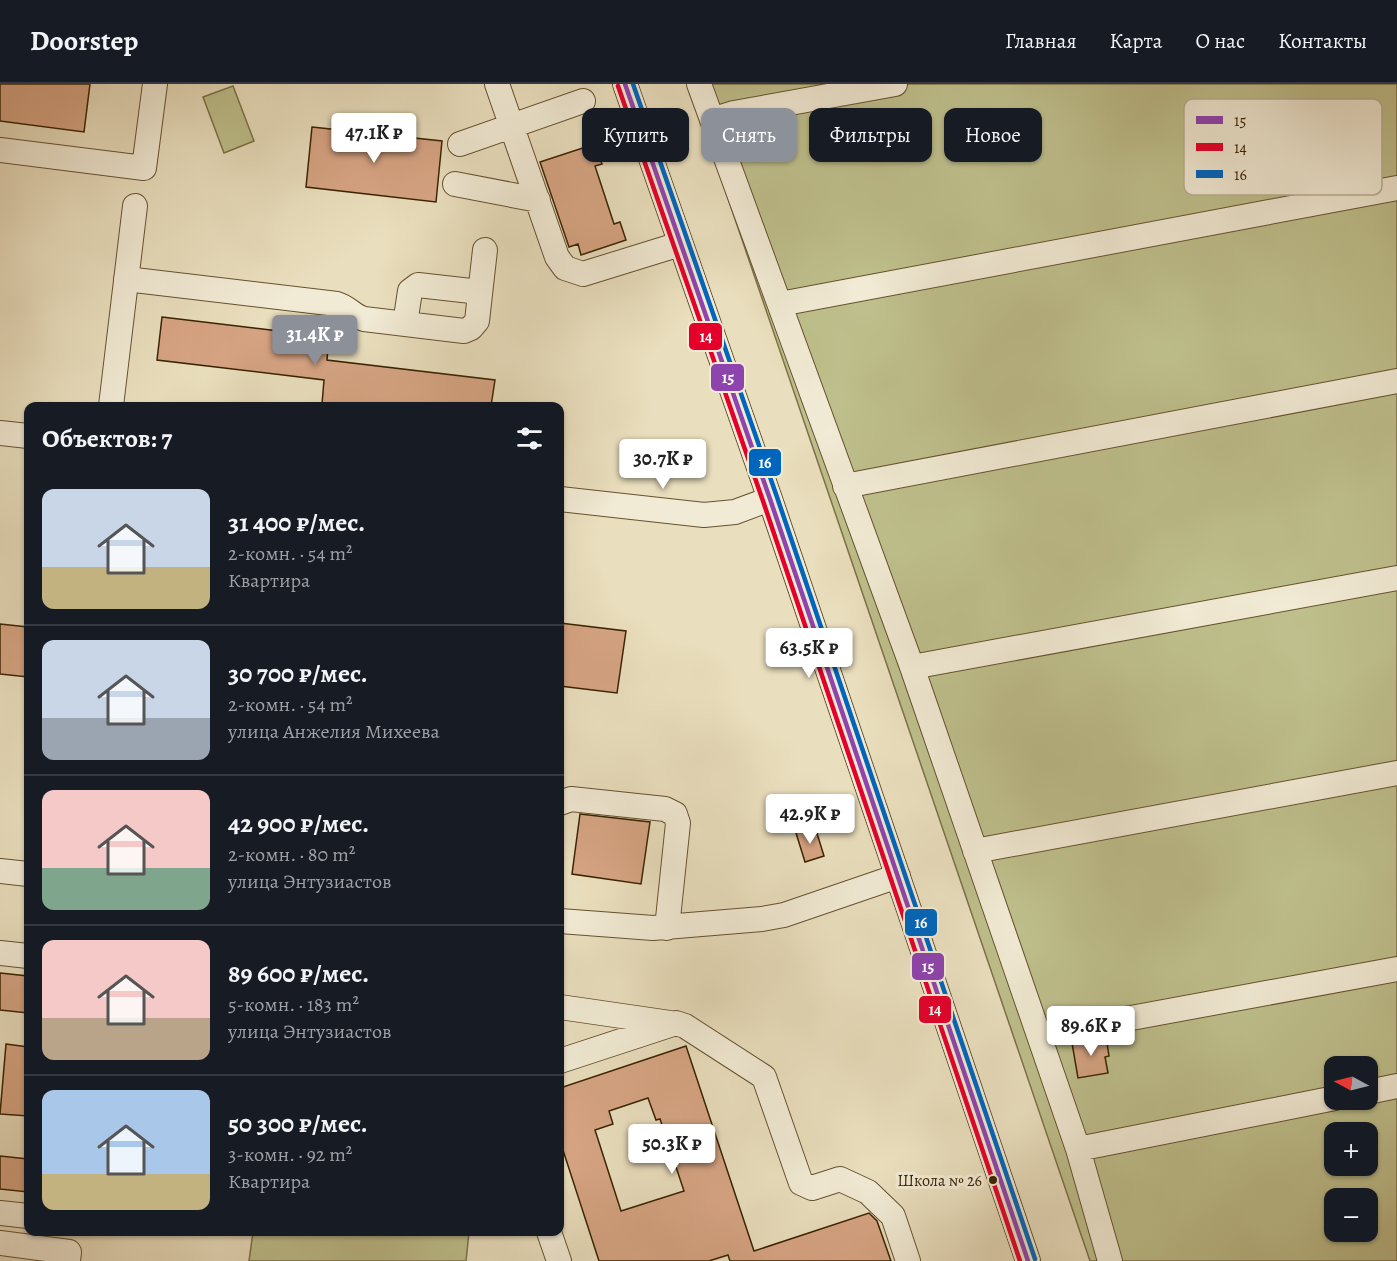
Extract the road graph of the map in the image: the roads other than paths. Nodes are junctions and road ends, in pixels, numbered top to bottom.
1 (155, 84) edge
2 (497, 84) edge
3 (625, 84) edge
4 (699, 84) edge
5 (895, 84) edge
6 (583, 101) dead end
7 (708, 108) edge
8 (763, 108) edge
9 (512, 126) junction
10 (460, 144) dead end
11 (0, 150) edge
12 (728, 162) edge
13 (455, 184) dead end
14 (1397, 188) edge
15 (1382, 191) edge
16 (1360, 195) edge
17 (538, 200) junction
18 (135, 206) dead end
19 (680, 244) junction
20 (485, 250) dead end
21 (126, 279) junction
22 (480, 292) junction
23 (780, 304) junction
24 (405, 324) junction
25 (1397, 381) edge
26 (111, 402) edge
27 (0, 433) edge
28 (24, 436) edge
29 (845, 486) junction
30 (564, 499) edge
31 (770, 499) junction
32 (1397, 578) edge
33 (912, 667) junction
34 (1397, 773) edge
35 (564, 802) edge
36 (975, 851) junction
37 (0, 871) edge
38 (24, 873) edge
39 (898, 876) junction
40 (564, 921) edge
41 (667, 928) junction
42 (0, 953) edge
43 (24, 956) edge
44 (1397, 969) edge
45 (564, 1008) edge
46 (676, 1023) junction
47 (1039, 1035) junction
48 (564, 1060) edge
49 (1397, 1086) edge
50 (1378, 1090) edge
51 (1324, 1100) edge
52 (1078, 1149) junction
53 (0, 1213) edge
54 (24, 1216) edge
55 (550, 1236) edge
56 (0, 1243) edge
57 (68, 1261) edge
58 (559, 1261) edge
59 (908, 1261) edge
60 (1028, 1261) edge
61 (1110, 1261) edge

1 - 11 street
2 - 9 street
3 - 19 street
4 - 7 street
5 - 8 street
6 - 9 street
9 - 10 street
9 - 17 street
12 - 23 street
13 - 17 street
14 - 15 street
16 - 23 street
17 - 19 street
18 - 21 street
19 - 31 street
20 - 22 street
21 - 24 street
21 - 26 street
22 - 24 street
22 - 24 street
23 - 29 street
25 - 29 street
27 - 28 street
29 - 33 street
30 - 31 street
31 - 39 street
32 - 33 street
33 - 36 street
34 - 36 street
35 - 41 street
36 - 47 street
37 - 38 street
39 - 41 street
39 - 60 street
40 - 41 street
42 - 43 street
44 - 47 street
45 - 46 street
46 - 48 street
46 - 59 street
47 - 52 street
49 - 50 street
51 - 52 street
52 - 61 street
53 - 54 street
55 - 58 street
56 - 57 street

